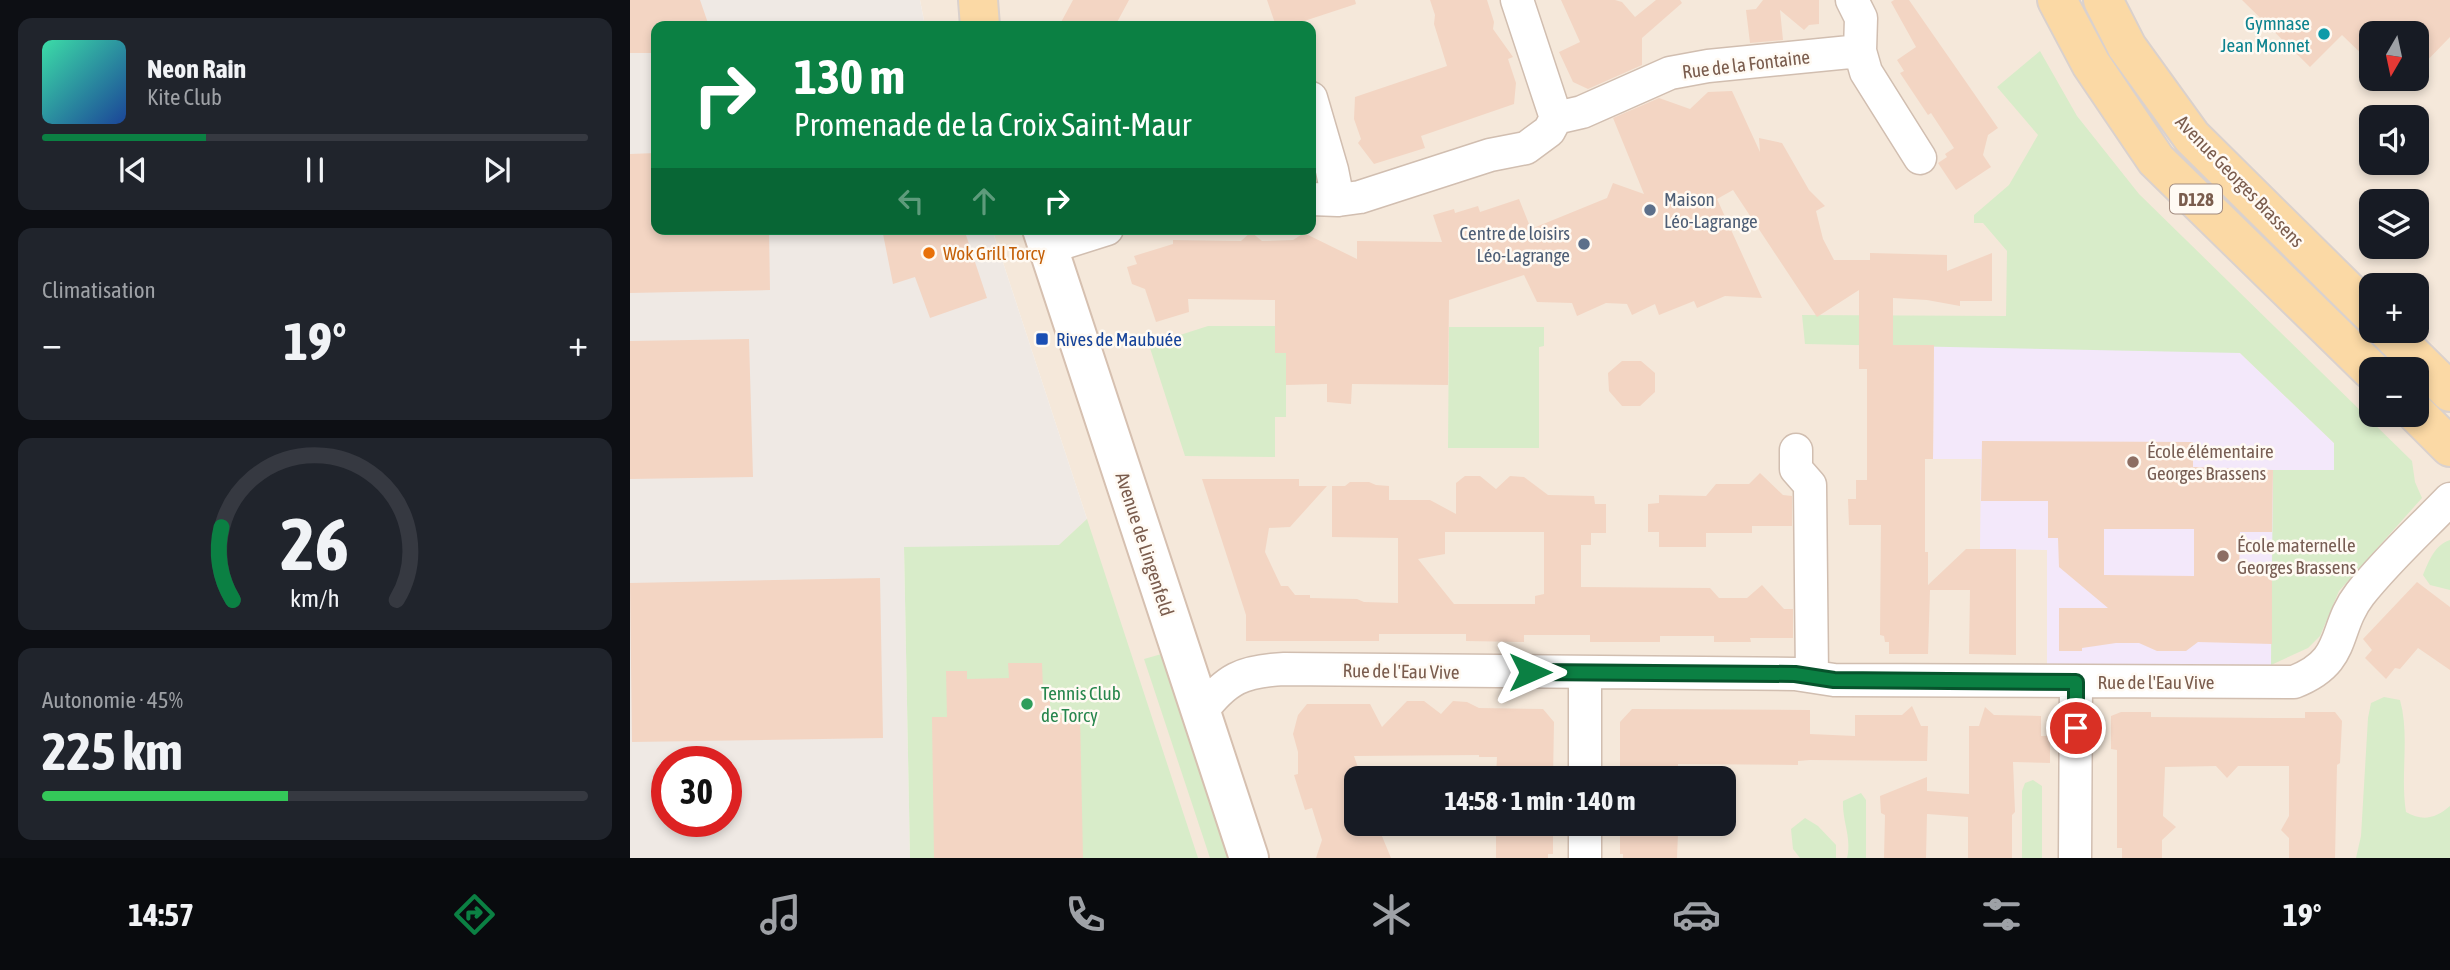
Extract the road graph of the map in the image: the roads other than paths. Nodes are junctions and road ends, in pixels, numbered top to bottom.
1 (971, 0) edge
2 (978, 0) edge
3 (1517, 0) edge
4 (1852, 0) edge
5 (2057, 0) edge
6 (2103, 0) edge
7 (978, 21) edge
8 (980, 21) edge
9 (1860, 51) junction
10 (1316, 114) edge
11 (1556, 118) junction
12 (1920, 158) dead end
13 (1324, 200) edge
14 (1069, 235) edge
15 (1044, 239) edge
16 (2359, 302) edge
17 (2400, 343) edge
18 (2359, 358) edge
19 (2450, 392) edge
20 (2429, 426) edge
21 (2450, 447) edge
22 (1796, 450) dead end
23 (2450, 499) edge
24 (1585, 673) junction
25 (1812, 676) junction
26 (2076, 682) junction
27 (1201, 712) junction
28 (1585, 766) edge
29 (1585, 836) edge
30 (1249, 858) edge
31 (1585, 858) edge
32 (2075, 858) edge

1 - 7 street
2 - 8 main road
3 - 11 street
4 - 9 street
5 - 18 main road, D128
6 - 16 main road, Avenue Georges Brassens
9 - 11 street, Rue de la Fontaine
9 - 12 street
10 - 13 street
11 - 13 street
14 - 15 street
15 - 27 street, Avenue de Lingenfeld
17 - 19 main road
20 - 21 main road
22 - 25 street
23 - 26 street, Rue de l'Eau Vive
24 - 25 street, Rue de l'Eau Vive
24 - 27 street, Rue de l'Eau Vive
24 - 28 street
25 - 26 street, Rue de l'Eau Vive
26 - 32 street
27 - 30 street, Avenue de Lingenfeld
29 - 31 street

